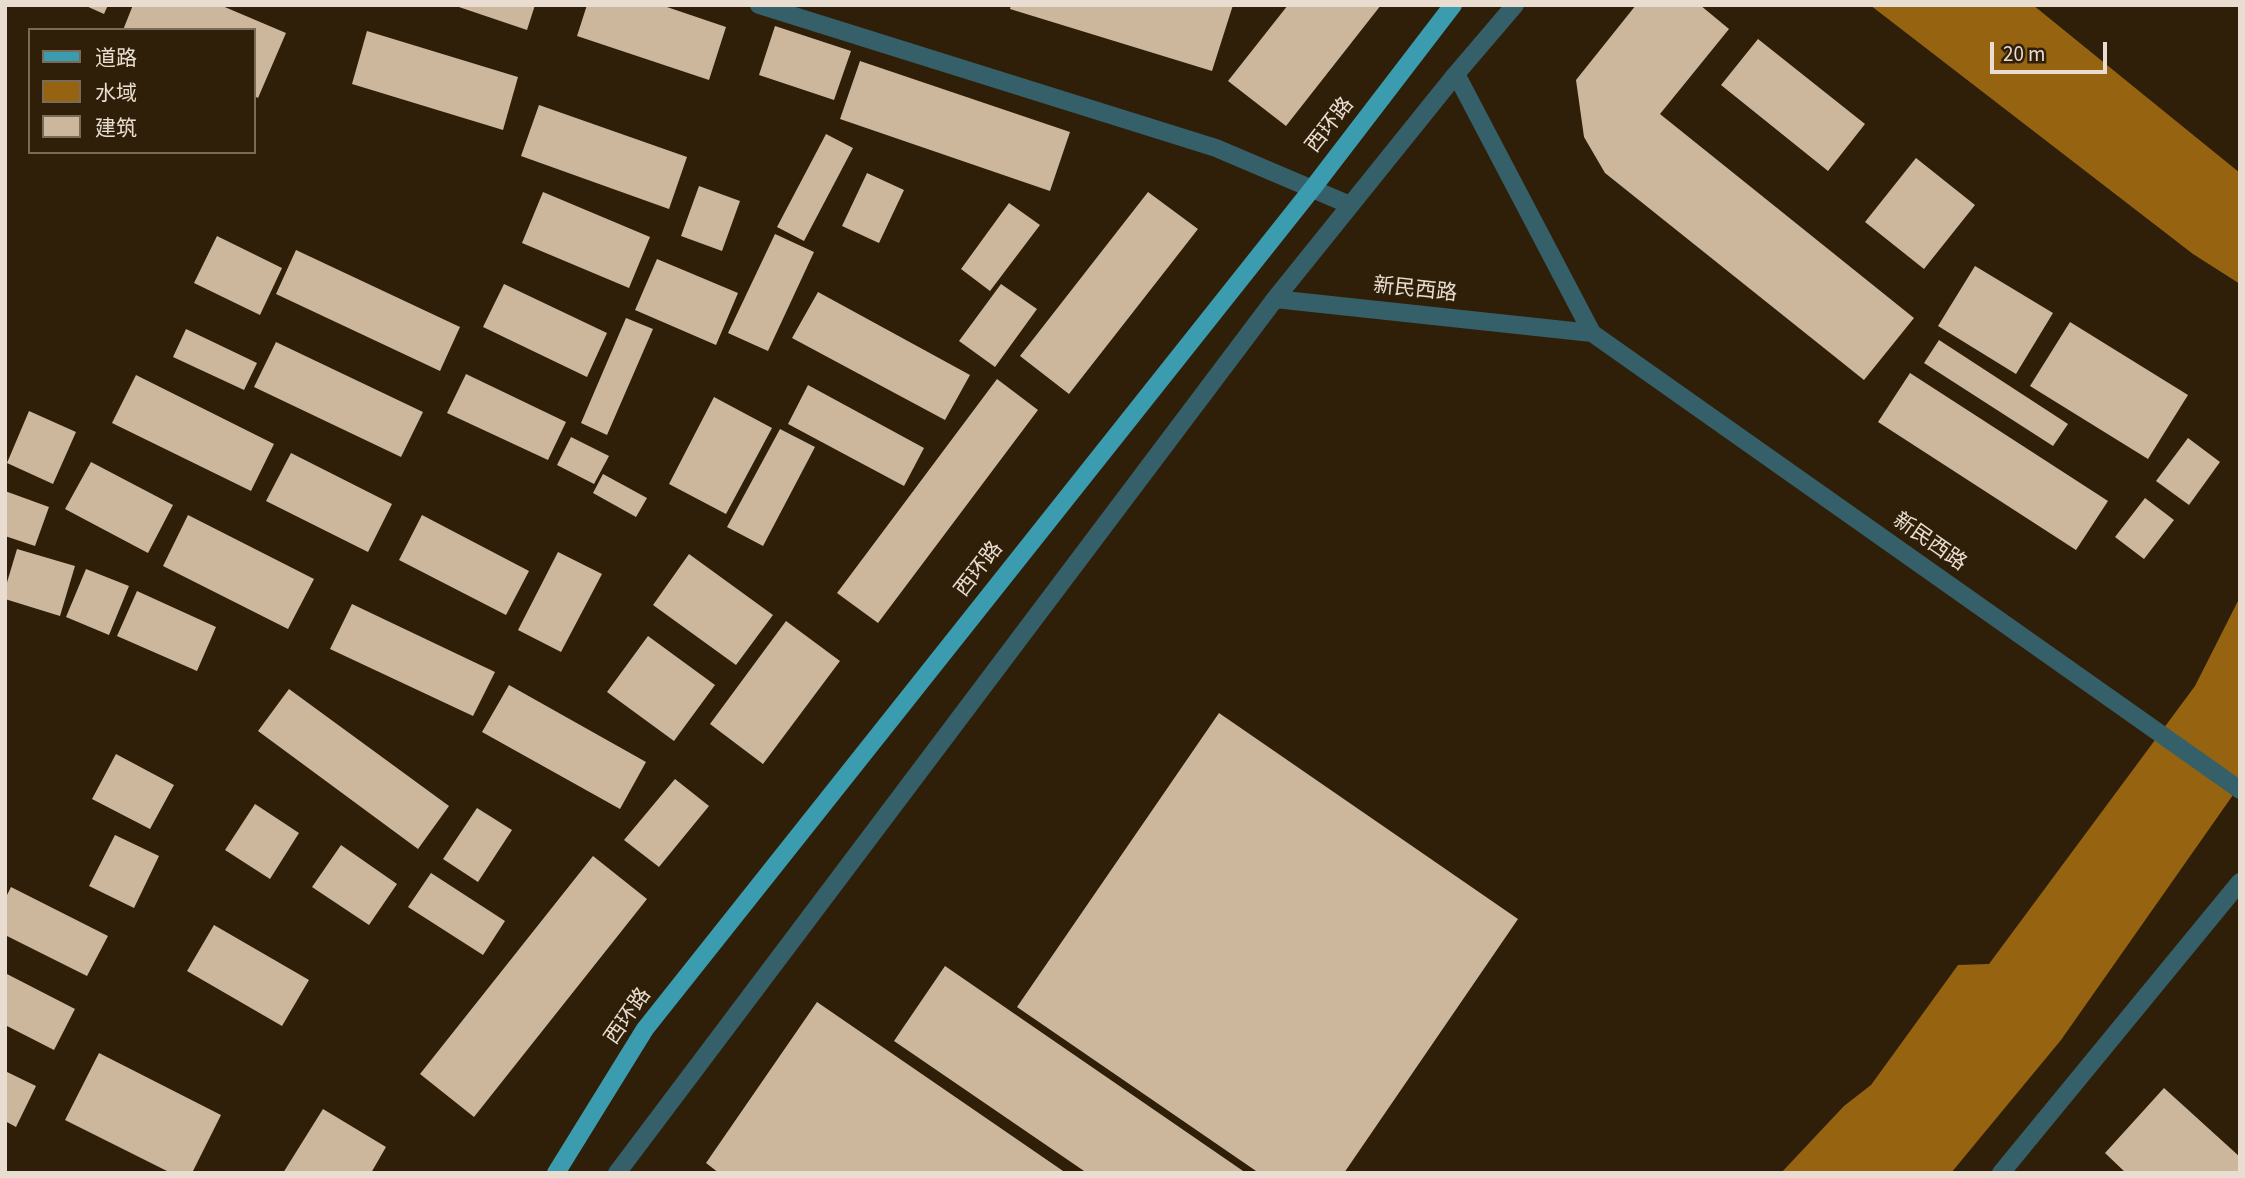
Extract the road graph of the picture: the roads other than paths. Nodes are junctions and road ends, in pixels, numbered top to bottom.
1 (759, 5) edge
2 (1453, 5) edge
3 (1515, 5) edge
4 (1455, 74) junction
5 (1312, 189) junction
6 (1350, 205) junction
7 (1275, 299) junction
8 (1592, 333) junction
9 (2240, 790) edge
10 (2240, 882) edge
11 (556, 1173) edge
12 (617, 1173) edge
13 (2001, 1173) edge

1 - 5 street
2 - 5 main road, 西环路
3 - 4 street
4 - 6 street
4 - 8 street, 新民西路
5 - 6 street
5 - 11 main road, 西环路
6 - 7 street
7 - 8 street, 新民西路
7 - 12 street
8 - 9 street, 新民西路
10 - 13 street

